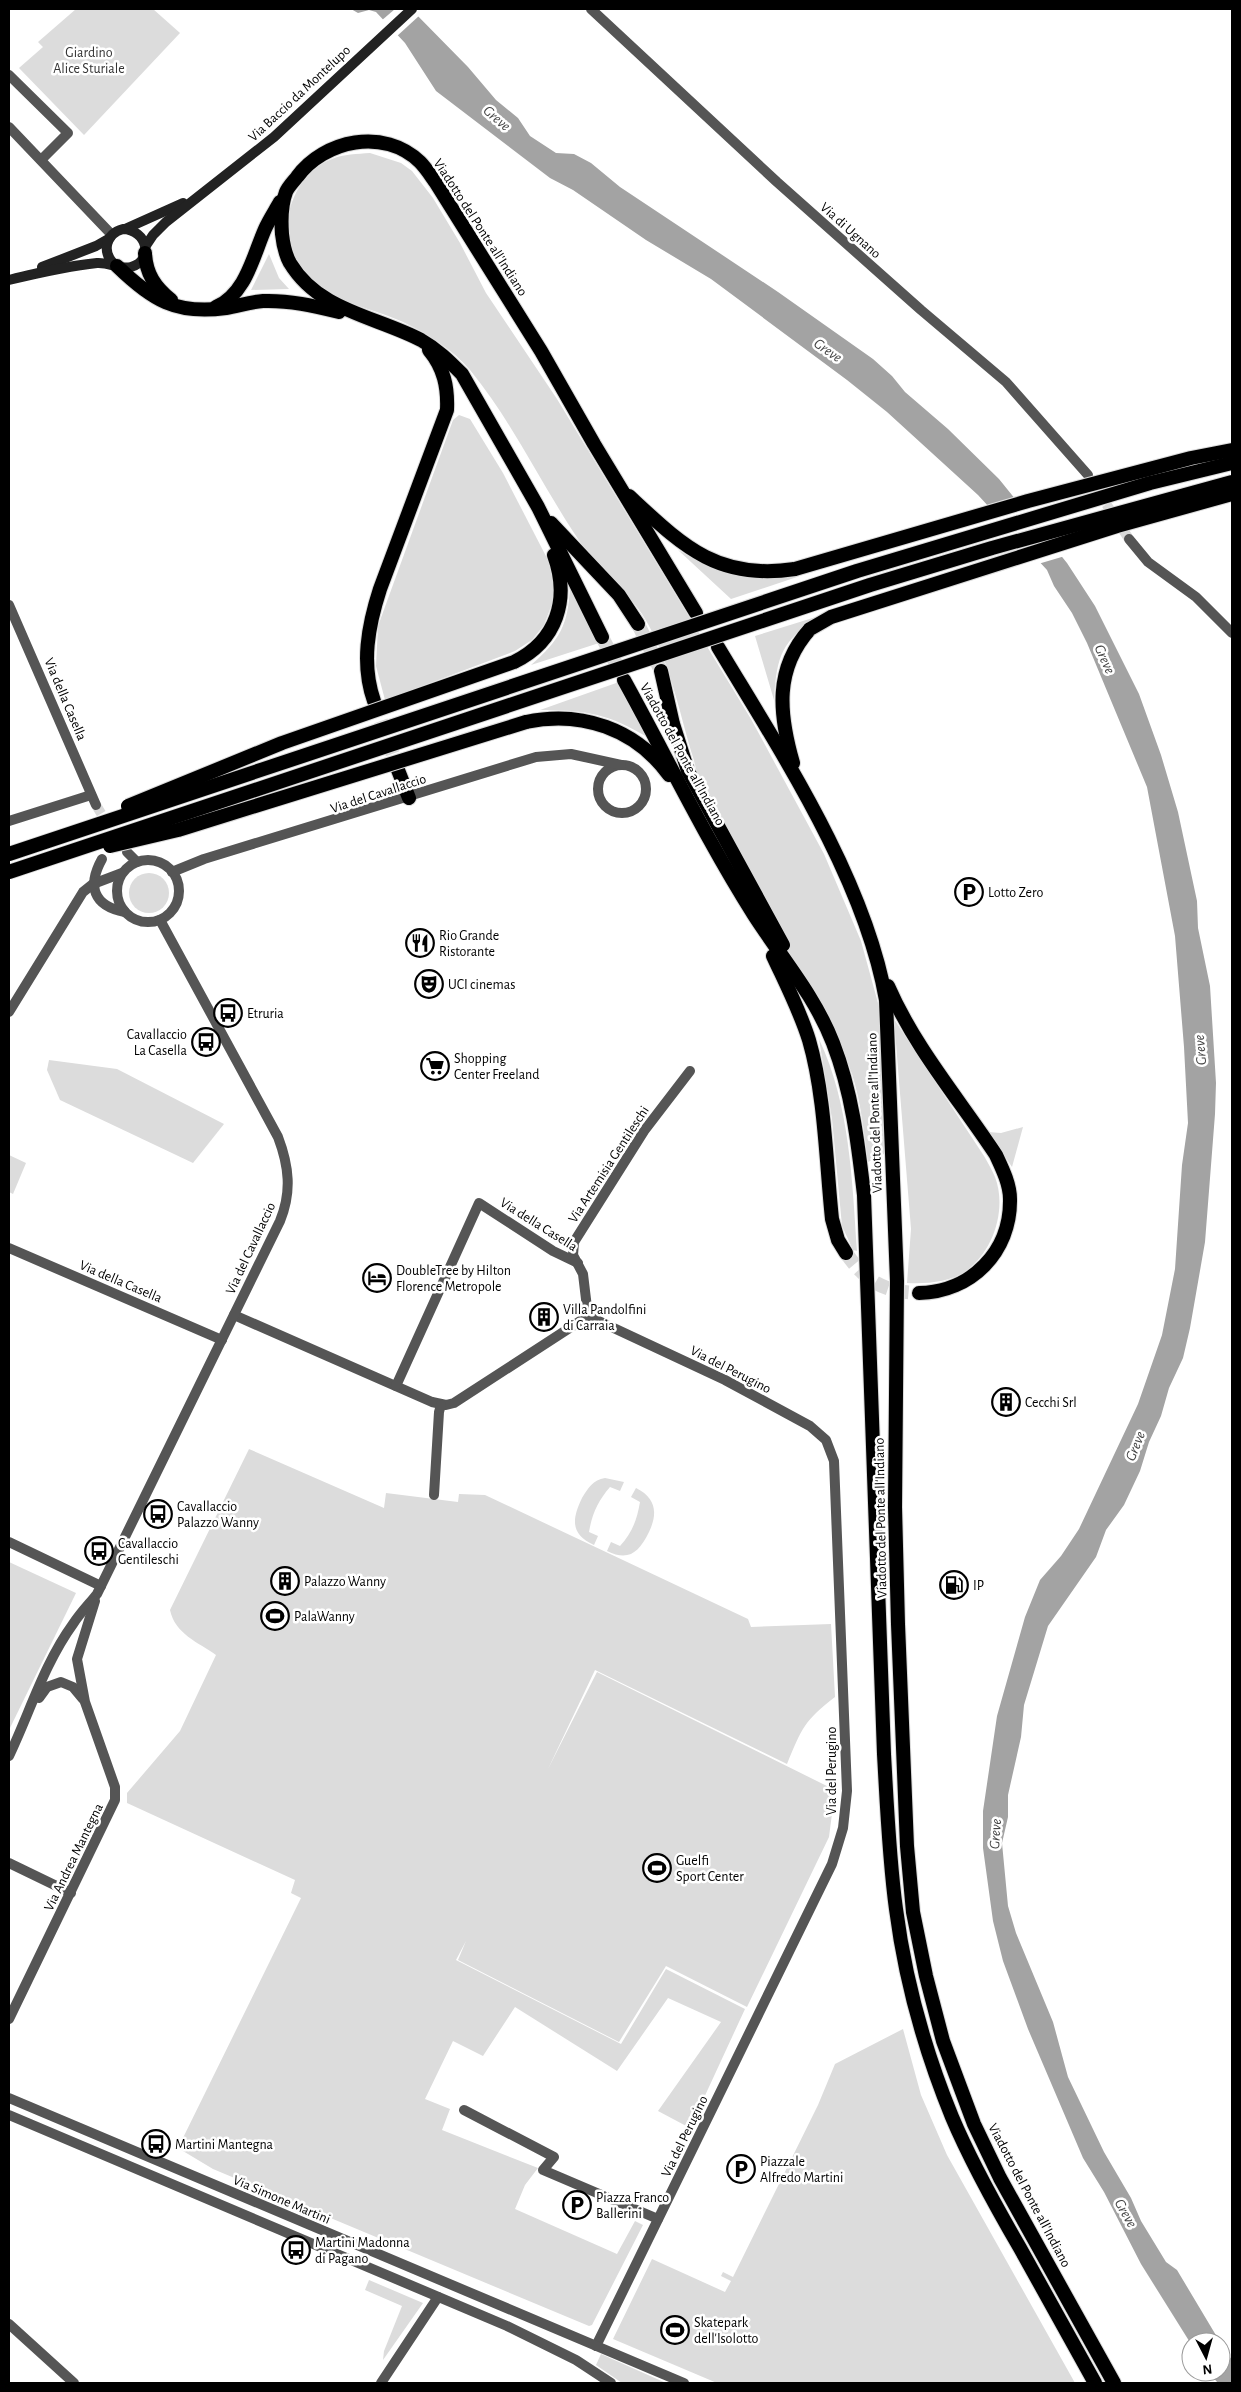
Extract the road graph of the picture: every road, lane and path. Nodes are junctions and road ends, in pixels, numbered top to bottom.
1 (412, 9) edge
2 (591, 9) edge
3 (10, 80) edge
4 (9, 126) edge
5 (41, 160) junction
6 (286, 191) junction
7 (201, 194) junction
8 (123, 229) junction
9 (111, 236) junction
10 (145, 250) junction
11 (116, 265) junction
12 (10, 280) edge
13 (186, 310) junction
14 (206, 311) junction
15 (362, 317) junction
16 (421, 340) junction
17 (1232, 450) edge
18 (1232, 463) edge
19 (1088, 475) tunnel mouth
20 (1232, 482) edge
21 (618, 485) junction
22 (1232, 494) edge
23 (538, 507) junction
24 (1129, 539) tunnel mouth
25 (9, 605) edge
26 (696, 613) dead end
27 (638, 624) tunnel mouth
28 (1232, 633) edge
29 (602, 637) tunnel mouth
30 (718, 647) dead end
31 (661, 671) tunnel mouth
32 (624, 680) tunnel mouth
33 (374, 702) tunnel mouth
34 (593, 760) junction
35 (621, 765) junction
36 (398, 770) tunnel mouth
37 (602, 776) junction
38 (797, 781) junction
39 (91, 795) junction
40 (409, 798) junction
41 (96, 805) tunnel mouth
42 (9, 821) edge
43 (59, 837) junction
44 (711, 838) junction
45 (128, 852) dead end
46 (9, 854) edge
47 (102, 859) dead end
48 (137, 862) junction
49 (15, 870) edge
50 (172, 872) junction
51 (122, 873) junction
52 (93, 884) junction
53 (125, 912) junction
54 (754, 915) junction
55 (160, 920) junction
56 (880, 967) junction
57 (809, 996) junction
58 (9, 1012) edge
59 (690, 1071) dead end
60 (9, 1248) edge
61 (846, 1253) tunnel mouth
62 (578, 1263) junction
63 (919, 1293) tunnel mouth
64 (234, 1315) junction
65 (588, 1316) junction
66 (222, 1340) junction
67 (396, 1386) junction
68 (441, 1405) junction
69 (434, 1495) dead end
70 (9, 1542) edge
71 (99, 1590) junction
72 (85, 1702) junction
73 (27, 1718) junction
74 (9, 1756) edge
75 (9, 1863) edge
76 (71, 1894) junction
77 (9, 2019) edge
78 (9, 2098) edge
79 (464, 2110) dead end
80 (9, 2115) edge
81 (658, 2219) junction
82 (438, 2297) junction
83 (9, 2324) edge
84 (596, 2346) junction
85 (74, 2383) edge
86 (381, 2383) edge
87 (611, 2383) edge
88 (684, 2383) edge
89 (1095, 2383) edge
90 (1114, 2383) edge

1 - 7 main road, Via Baccio da Montelupo
2 - 19 street, Via di Ugnano
3 - 5 street
4 - 5 street
5 - 9 street
6 - 14 highway
6 - 15 highway, Viadotto del Ponte all'Indiano
6 - 21 highway, Viadotto del Ponte all'Indiano
7 - 8 main road, Via Baccio da Montelupo
7 - 10 main road, Via Baccio da Montelupo
8 - 9 main road, Via Baccio da Montelupo
8 - 10 main road
9 - 11 main road
9 - 12 main road, Via Baccio da Montelupo
10 - 11 main road, Via Baccio da Montelupo
10 - 13 highway
11 - 12 main road, Via Baccio da Montelupo
11 - 13 highway
13 - 14 highway
14 - 15 highway
15 - 16 highway, Viadotto del Ponte all'Indiano
16 - 23 highway, Viadotto del Ponte all'Indiano
16 - 33 highway
17 - 21 highway, bridge
18 - 43 highway, bridge
20 - 49 highway, bridge
21 - 26 highway, Viadotto del Ponte all'Indiano
22 - 38 highway, bridge
23 - 27 highway, Viadotto del Ponte all'Indiano
23 - 29 highway, Viadotto del Ponte all'Indiano
23 - 43 highway, bridge
24 - 28 street
25 - 39 street, Via della Casella
30 - 38 highway, Viadotto del Ponte all'Indiano
31 - 57 highway, Viadotto del Ponte all'Indiano
32 - 44 highway, Viadotto del Ponte all'Indiano
34 - 35 street, Via del Cavallaccio
34 - 37 street, Via del Cavallaccio
34 - 40 street, Via del Cavallaccio
35 - 37 street
35 - 37 street, Via del Cavallaccio
36 - 40 highway
38 - 56 highway, Viadotto del Ponte all'Indiano
39 - 41 street, Via della Casella
39 - 42 street
40 - 50 street, Via del Cavallaccio
43 - 46 highway, bridge
44 - 49 highway, bridge
44 - 54 highway, Viadotto del Ponte all'Indiano
45 - 48 street
47 - 52 street
48 - 50 street
48 - 51 street
50 - 55 street
51 - 52 street
51 - 53 street
52 - 53 street
52 - 58 street
53 - 55 street
54 - 57 highway, Viadotto del Ponte all'Indiano
54 - 61 highway
55 - 64 street, Via del Cavallaccio
56 - 63 highway
56 - 90 highway, Viadotto del Ponte all'Indiano
57 - 89 highway, Viadotto del Ponte all'Indiano
59 - 62 street, Via Artemisia Gentileschi
60 - 66 street, Via della Casella
62 - 65 street, Via Artemisia Gentileschi
62 - 67 street, Via della Casella
64 - 66 street, Via del Cavallaccio
64 - 67 street
65 - 68 street
65 - 81 street, Via del Perugino
66 - 71 street, Via del Cavallaccio
67 - 68 street
68 - 69 street
70 - 71 street
71 - 72 street, Via Andrea Mantegna
71 - 73 street, Via del Cavallaccio
72 - 73 street, Via Andrea Mantegna
72 - 76 street, Via Andrea Mantegna
73 - 74 street, Via del Cavallaccio
75 - 76 street
76 - 77 street, Via Andrea Mantegna
78 - 84 street, Via Simone Martini
79 - 81 street
80 - 82 street
81 - 84 street, Via del Perugino
82 - 86 street
82 - 87 street
83 - 85 street
84 - 88 street, Via Simone Martini

